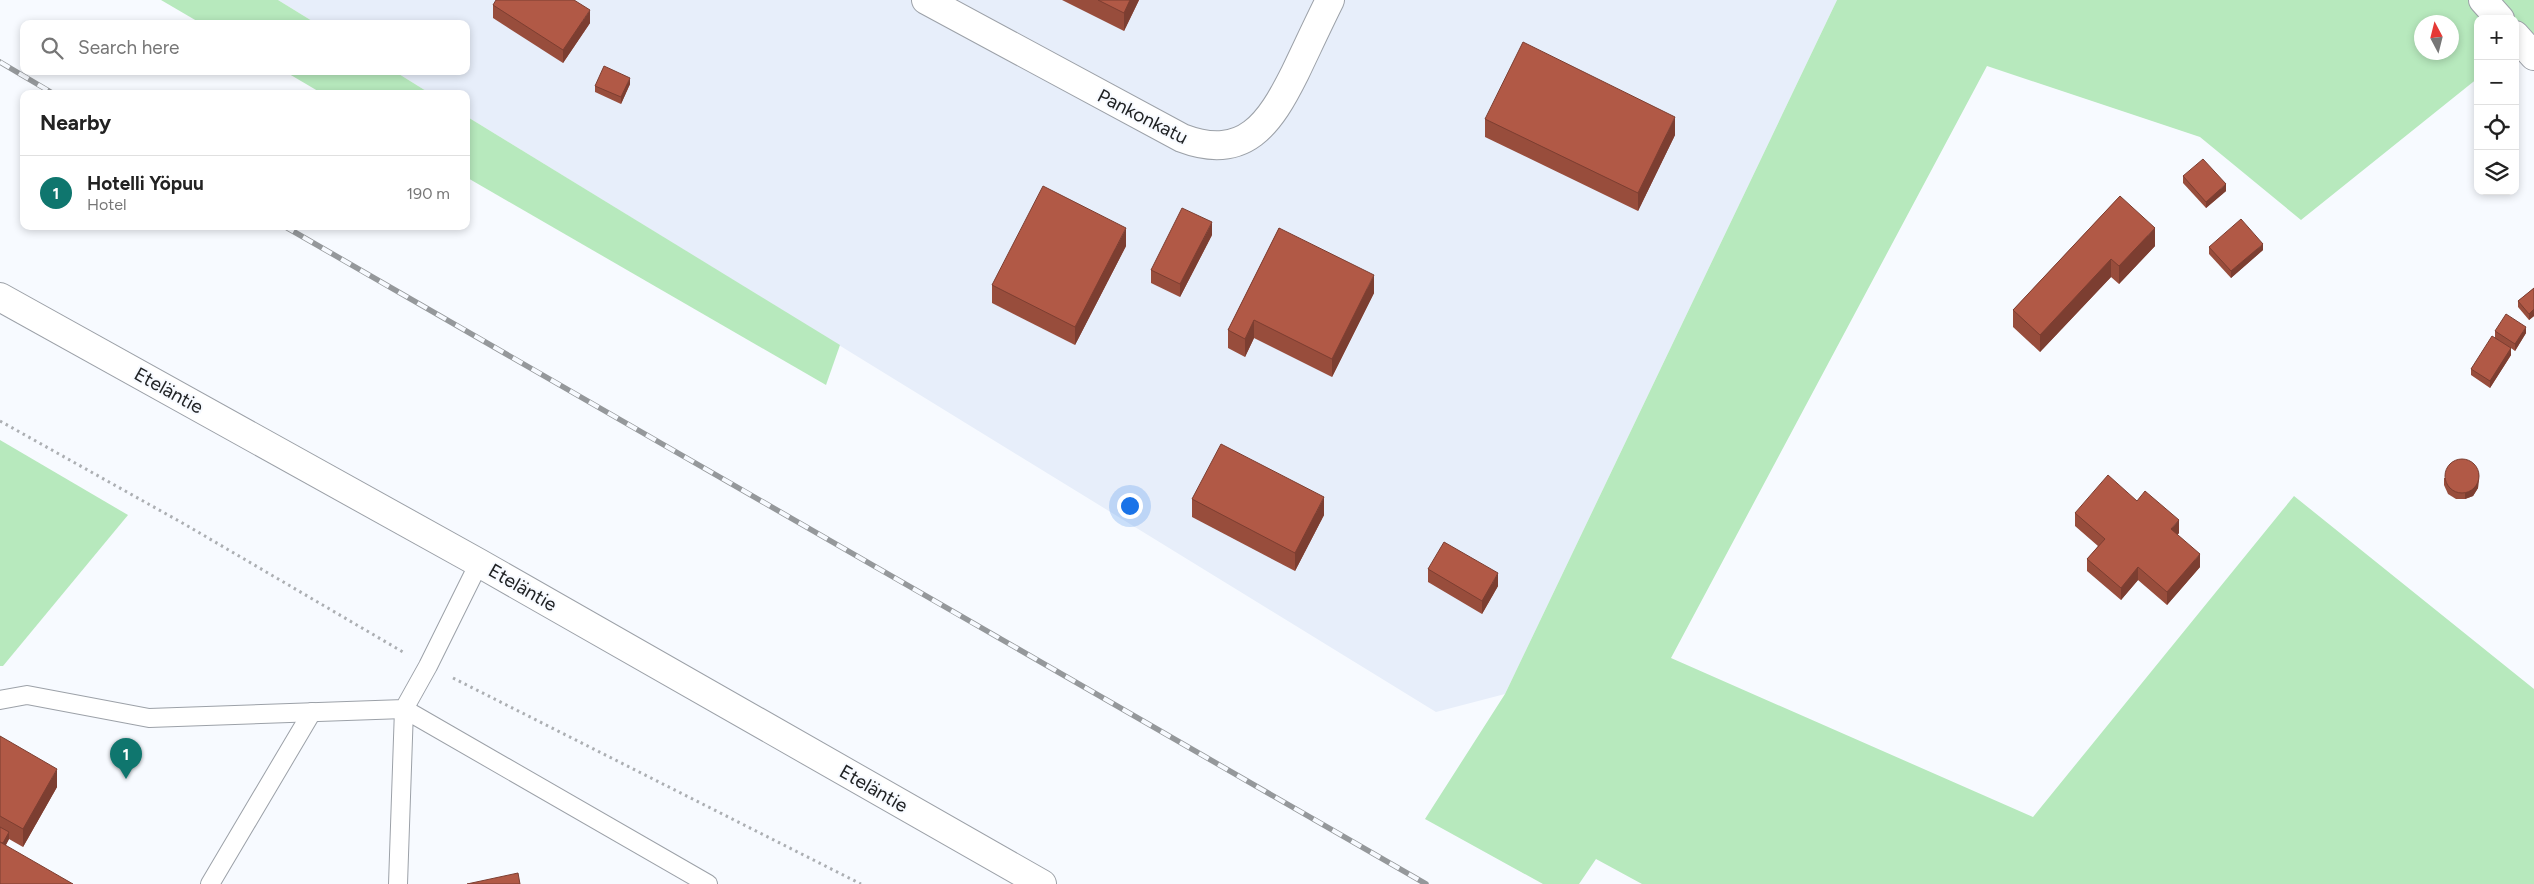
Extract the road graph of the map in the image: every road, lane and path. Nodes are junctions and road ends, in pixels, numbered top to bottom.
1 (926, 0) edge
2 (1330, 0) edge
3 (2483, 0) edge
4 (2496, 15) edge
5 (2519, 39) edge
6 (2534, 56) edge
7 (0, 297) edge
8 (479, 563) junction
9 (0, 700) edge
10 (404, 709) junction
11 (312, 712) junction
12 (210, 884) edge
13 (398, 884) edge
14 (708, 884) edge
15 (1042, 884) edge

1 - 2 main road, Pankonkatu
3 - 4 main road
5 - 6 main road
7 - 8 main road, Eteläntie
8 - 10 lane
8 - 15 main road, Eteläntie
9 - 11 lane
10 - 11 lane
10 - 13 lane
10 - 14 lane
11 - 12 lane

